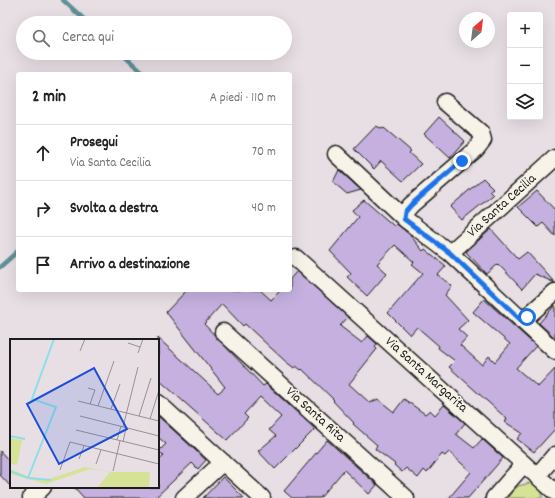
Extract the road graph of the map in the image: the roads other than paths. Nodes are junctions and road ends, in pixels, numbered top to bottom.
1 (445, 102) dead end
2 (336, 154) dead end
3 (555, 158) edge
4 (404, 219) junction
5 (450, 253) junction
6 (296, 258) dead end
7 (555, 292) edge
8 (522, 321) junction
9 (223, 332) dead end
10 (555, 351) edge
11 (159, 404) edge
12 (555, 455) edge
13 (223, 462) junction
14 (524, 464) junction
15 (537, 476) junction
16 (42, 488) edge
17 (555, 493) edge
18 (31, 498) edge
19 (184, 498) edge
20 (262, 498) edge
21 (406, 498) edge
22 (494, 498) edge
23 (551, 498) edge

1 - 4 street
2 - 4 street
3 - 5 street, Via Santa Cecilia
4 - 5 street
5 - 8 street
6 - 14 street, Via Santa Margarita
7 - 8 street
8 - 10 street
9 - 21 street, Via Santa Rita
11 - 13 street
12 - 15 street
13 - 19 street
13 - 20 street
14 - 15 street, Via Santa Margarita
14 - 22 street
15 - 17 street, Via Santa Margarita
16 - 18 street
17 - 23 street

